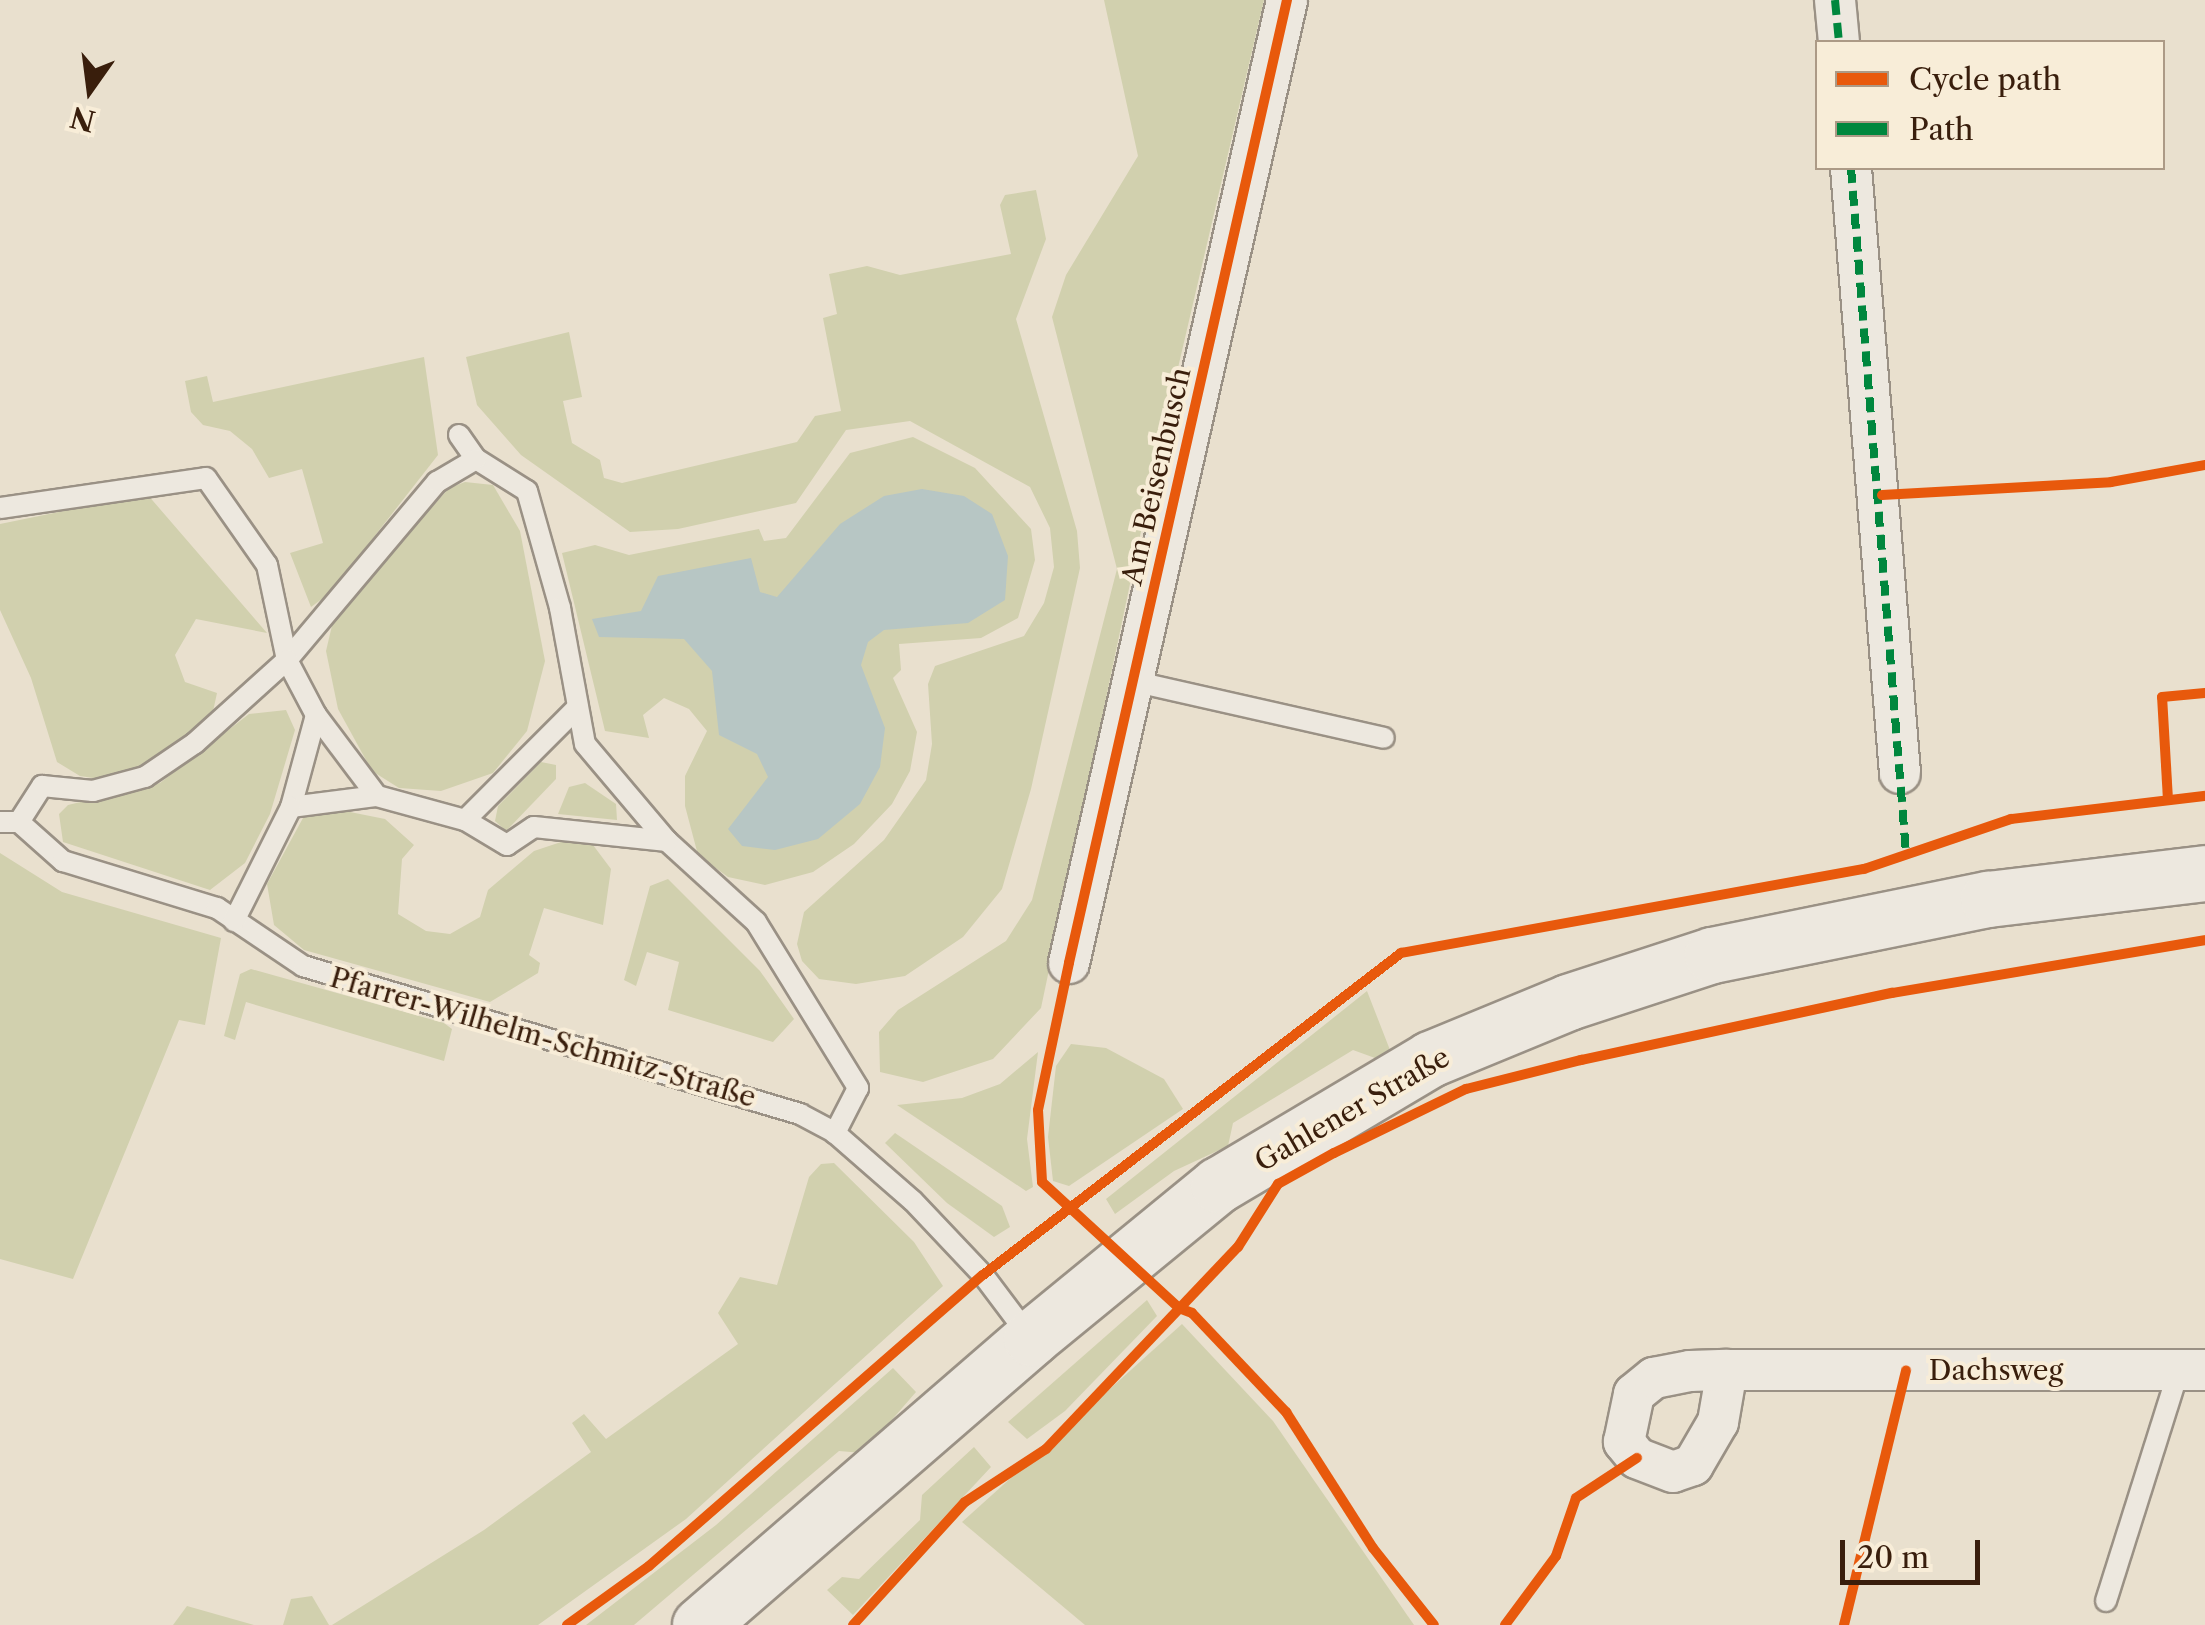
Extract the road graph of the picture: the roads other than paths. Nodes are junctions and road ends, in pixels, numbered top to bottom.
1 (1287, 0) edge
2 (1835, 0) edge
3 (1839, 40) edge
4 (1851, 170) edge
5 (459, 435) dead end
6 (476, 458) junction
7 (0, 508) edge
8 (287, 660) junction
9 (1132, 681) junction
10 (575, 710) junction
11 (316, 715) junction
12 (1384, 738) dead end
13 (1900, 774) dead end
14 (377, 796) junction
15 (291, 807) junction
16 (465, 820) junction
17 (9, 822) edge
18 (667, 841) junction
19 (2205, 872) edge
20 (234, 921) junction
21 (1068, 963) dead end
22 (835, 1133) junction
23 (1030, 1338) junction
24 (1727, 1370) dead end
25 (2192, 1370) edge
26 (2106, 1601) dead end
27 (700, 1625) edge

1 - 9 street, Am Beisenbusch
2 - 3 street
4 - 13 street
5 - 6 lane
6 - 8 lane
6 - 10 lane
7 - 8 lane
8 - 11 lane
8 - 17 lane
9 - 12 lane
9 - 21 street, Am Beisenbusch
10 - 16 lane
10 - 18 lane
11 - 14 lane
11 - 15 lane
14 - 15 lane
14 - 16 lane
15 - 20 lane
16 - 18 lane
17 - 20 lane, Pfarrer-Wilhelm-Schmitz-Straße
18 - 22 lane
19 - 23 main road, Gahlener Straße
20 - 22 lane, Pfarrer-Wilhelm-Schmitz-Straße
22 - 23 lane, Pfarrer-Wilhelm-Schmitz-Straße
23 - 27 main road, Gahlener Straße
24 - 25 street, Dachsweg
25 - 26 lane

